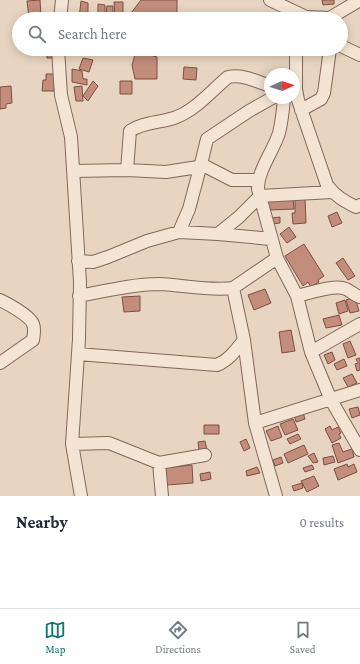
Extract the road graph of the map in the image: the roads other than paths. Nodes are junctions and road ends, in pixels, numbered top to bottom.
1 (62, 0) edge
2 (271, 0) edge
3 (360, 0) edge
4 (61, 12) edge
5 (292, 12) edge
6 (340, 12) edge
7 (348, 49) edge
8 (360, 55) edge
9 (57, 56) edge
10 (296, 56) edge
11 (329, 56) edge
12 (296, 68) edge
13 (264, 84) edge
14 (264, 103) edge
15 (284, 104) edge
16 (299, 104) edge
17 (301, 110) junction
18 (201, 164) junction
19 (127, 170) junction
20 (73, 171) junction
21 (258, 180) junction
22 (332, 192) junction
23 (260, 196) junction
24 (359, 207) edge
25 (179, 232) junction
26 (218, 234) junction
27 (271, 239) junction
28 (277, 258) junction
29 (78, 261) junction
30 (233, 288) junction
31 (80, 296) junction
32 (297, 296) junction
33 (360, 297) edge
34 (0, 300) edge
35 (360, 324) edge
36 (244, 340) junction
37 (311, 352) junction
38 (78, 354) junction
39 (0, 363) edge
40 (360, 390) edge
41 (331, 400) junction
42 (255, 423) junction
43 (354, 430) edge
44 (72, 444) junction
45 (360, 450) edge
46 (205, 455) dead end
47 (159, 463) junction
48 (81, 496) edge
49 (162, 496) edge
50 (276, 496) edge

1 - 4 street
2 - 5 street
3 - 6 street
7 - 8 street
9 - 20 street
10 - 12 street
11 - 17 street
13 - 19 street
14 - 18 street
15 - 21 street
16 - 17 street
17 - 22 street
18 - 19 street
18 - 21 street
18 - 25 street
19 - 20 street
20 - 29 street
21 - 23 street
22 - 23 street
22 - 24 street
23 - 26 street
23 - 27 street
25 - 26 street
25 - 29 street
26 - 27 street
27 - 28 street
28 - 30 street
28 - 32 street
29 - 31 street
30 - 31 street
30 - 36 street
31 - 38 street
32 - 33 street
32 - 37 street
34 - 39 street
35 - 37 street
36 - 38 street
36 - 42 street
37 - 41 street
38 - 44 street
40 - 41 street
41 - 42 street
41 - 43 street
42 - 50 street
43 - 45 street
44 - 47 street
44 - 48 street
46 - 47 street
47 - 49 street

